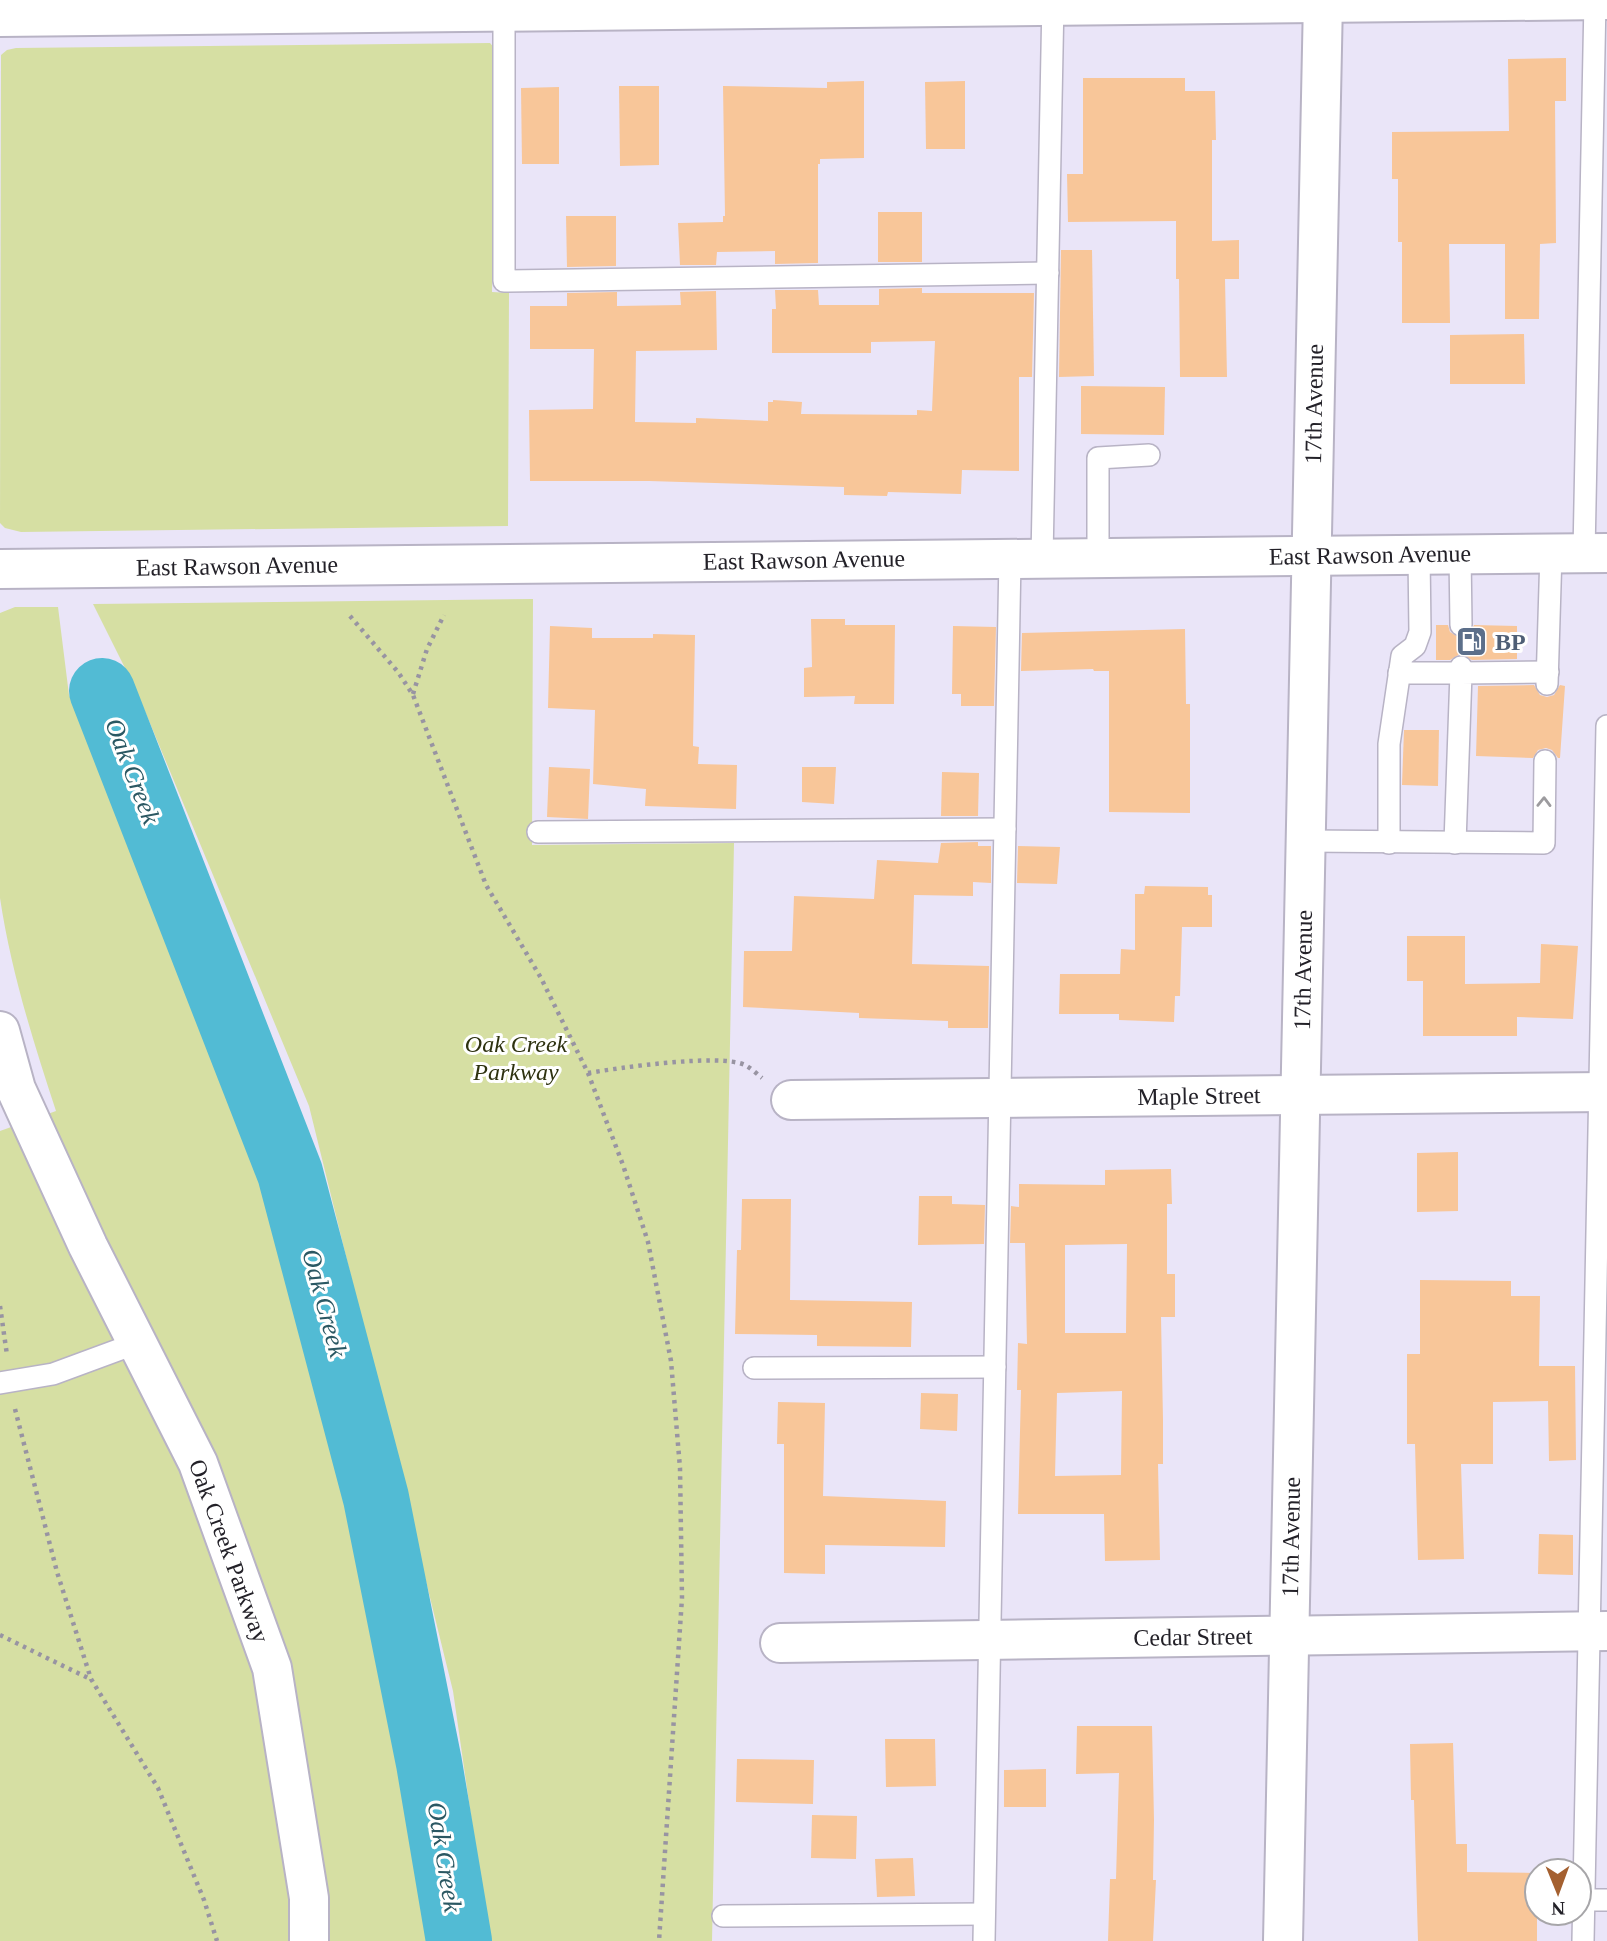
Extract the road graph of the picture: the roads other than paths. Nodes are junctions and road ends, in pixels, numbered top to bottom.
1 (1595, 0) edge
2 (1607, 0) edge
3 (1323, 2) edge
4 (1053, 3) edge
5 (495, 8) edge
6 (0, 17) edge
7 (1599, 270) edge
8 (1048, 273) junction
9 (1149, 455) dead end
10 (1581, 553) edge
11 (1460, 554) junction
12 (1311, 555) junction
13 (1419, 555) junction
14 (1026, 558) junction
15 (1098, 558) junction
16 (0, 569) edge
17 (1461, 625) dead end
18 (1461, 670) junction
19 (1399, 673) junction
20 (1607, 726) edge
21 (1545, 761) dead end
22 (1606, 821) edge
23 (1005, 830) junction
24 (538, 832) dead end
25 (1305, 841) junction
26 (1390, 843) junction
27 (1455, 843) junction
28 (0, 1031) edge
29 (8, 1092) edge
30 (1604, 1092) edge
31 (1301, 1095) junction
32 (1000, 1098) junction
33 (791, 1100) road end
34 (137, 1343) junction
35 (995, 1367) junction
36 (754, 1368) dead end
37 (6, 1383) edge
38 (1598, 1631) edge
39 (1289, 1636) junction
40 (989, 1640) junction
41 (780, 1643) dead end
42 (1586, 1857) edge
43 (984, 1914) junction
44 (723, 1916) dead end
45 (309, 1941) edge
46 (984, 1941) edge
47 (1283, 1941) edge

1 - 2 street
1 - 3 street
1 - 7 lane
3 - 4 street
3 - 12 street, 17th Avenue
4 - 5 street
4 - 8 lane
5 - 6 street
5 - 8 lane
7 - 10 lane
8 - 14 lane
9 - 15 lane
10 - 11 street, East Rawson Avenue
10 - 18 lane
11 - 13 street, East Rawson Avenue
11 - 17 lane
12 - 13 street, East Rawson Avenue
12 - 15 street, East Rawson Avenue
12 - 25 street, 17th Avenue
13 - 19 lane
14 - 15 street, East Rawson Avenue
14 - 16 street, East Rawson Avenue
14 - 23 lane
18 - 19 lane
18 - 27 lane
19 - 26 lane
20 - 22 lane
27 -> 21 lane
22 - 30 lane
23 - 24 lane
23 - 32 lane
25 - 26 lane
25 - 31 street, 17th Avenue
26 - 27 lane
28 - 29 street, Oak Creek Parkway
29 - 34 street, Oak Creek Parkway
30 - 31 street, Maple Street
30 - 38 lane
31 - 32 street, Maple Street
31 - 39 street, 17th Avenue
32 - 33 street, Maple Street
32 - 35 lane
34 - 37 lane
34 - 45 street, Oak Creek Parkway
35 - 36 lane
35 - 40 lane
38 - 39 street, Cedar Street
38 - 42 lane
39 - 40 street, Cedar Street
39 - 47 street, 17th Avenue
40 - 41 street, Cedar Street
40 - 43 lane
43 - 44 lane
43 - 46 lane

